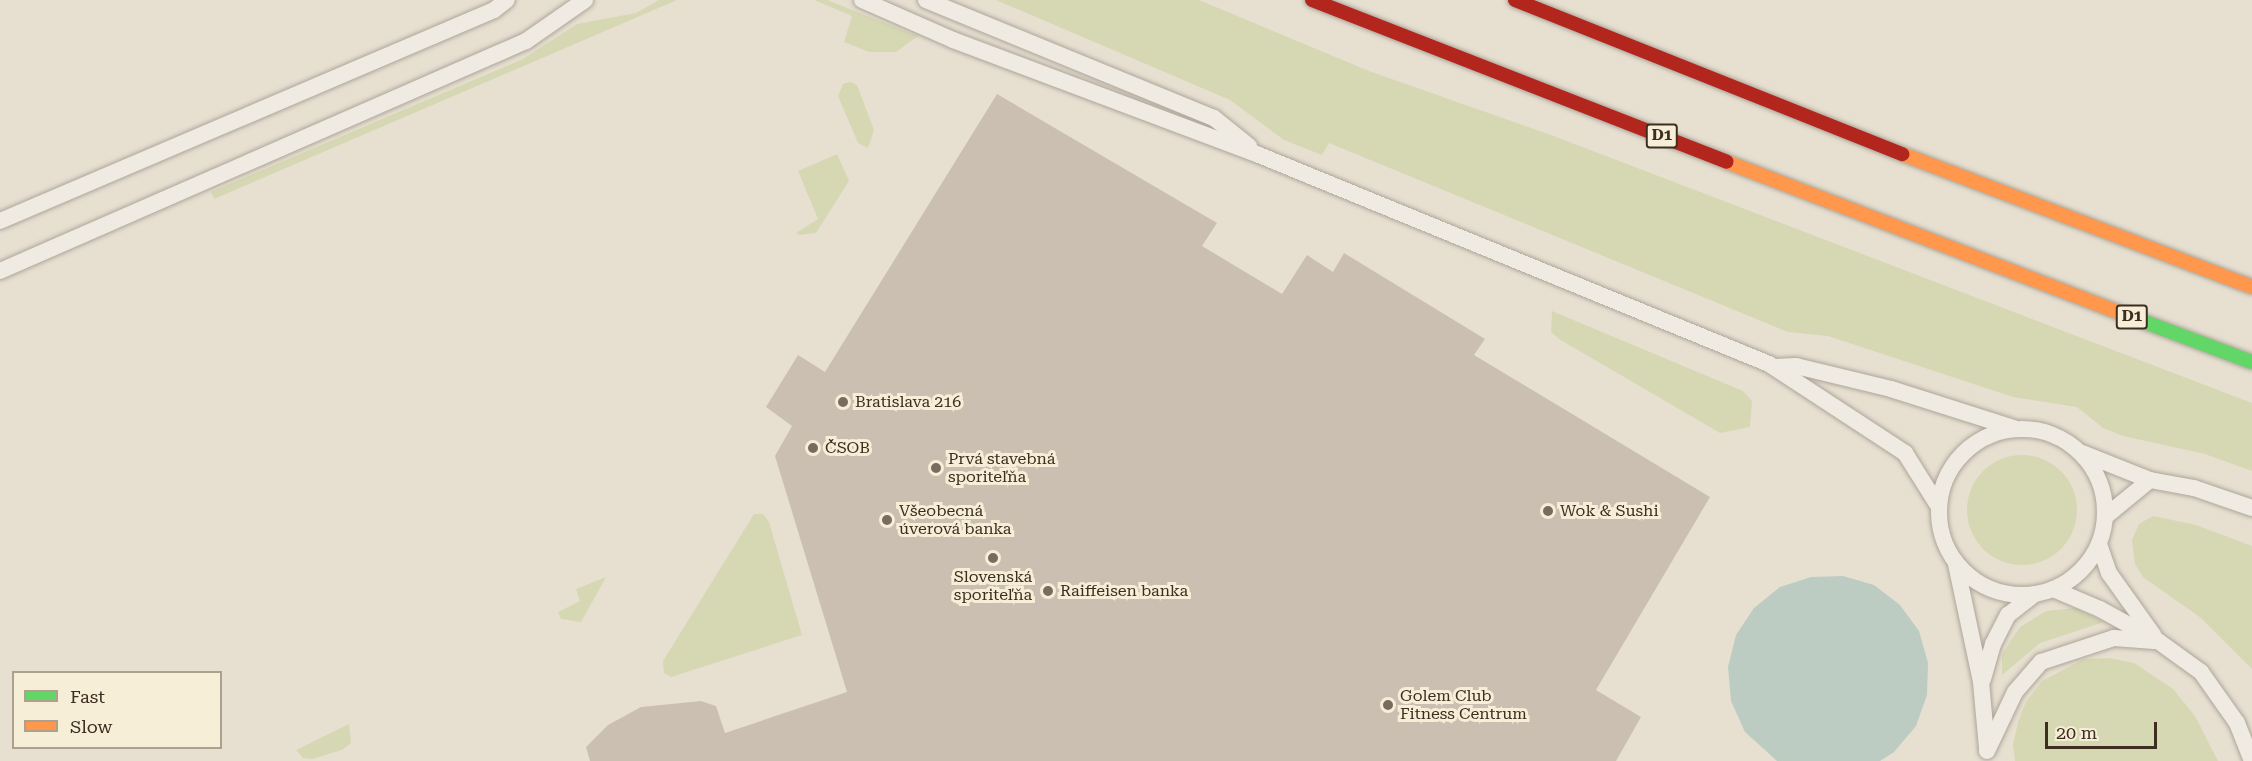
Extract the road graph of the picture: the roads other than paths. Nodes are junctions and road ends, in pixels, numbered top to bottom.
1 (507, 0) edge
2 (585, 0) edge
3 (862, 0) edge
4 (926, 0) edge
5 (1312, 0) edge
6 (1515, 0) edge
7 (1259, 155) junction
8 (0, 221) edge
9 (0, 271) edge
10 (2252, 286) edge
11 (2252, 362) edge
12 (1775, 367) junction
13 (2015, 429) junction
14 (2081, 452) junction
15 (2150, 480) junction
16 (1940, 507) junction
17 (2252, 508) edge
18 (2106, 516) junction
19 (2099, 544) junction
20 (1956, 562) junction
21 (2053, 589) junction
22 (2035, 594) junction
23 (2158, 641) junction
24 (1982, 682) junction
25 (1988, 756) edge
26 (2252, 760) edge

1 - 8 lane
2 - 9 lane
3 - 7 lane
4 - 7 lane
5 - 11 highway, D1
6 - 10 highway
7 - 12 lane
12 - 13 lane
12 - 16 lane
13 - 14 lane
13 - 16 lane
14 - 15 lane
14 - 18 lane
15 - 17 lane
15 - 18 lane
16 - 20 lane
18 - 19 lane
19 - 21 lane
19 - 23 lane
20 - 22 lane
20 - 24 lane
21 - 22 lane
21 - 23 lane
22 - 24 lane
23 - 25 lane
23 - 26 lane
24 - 25 lane

